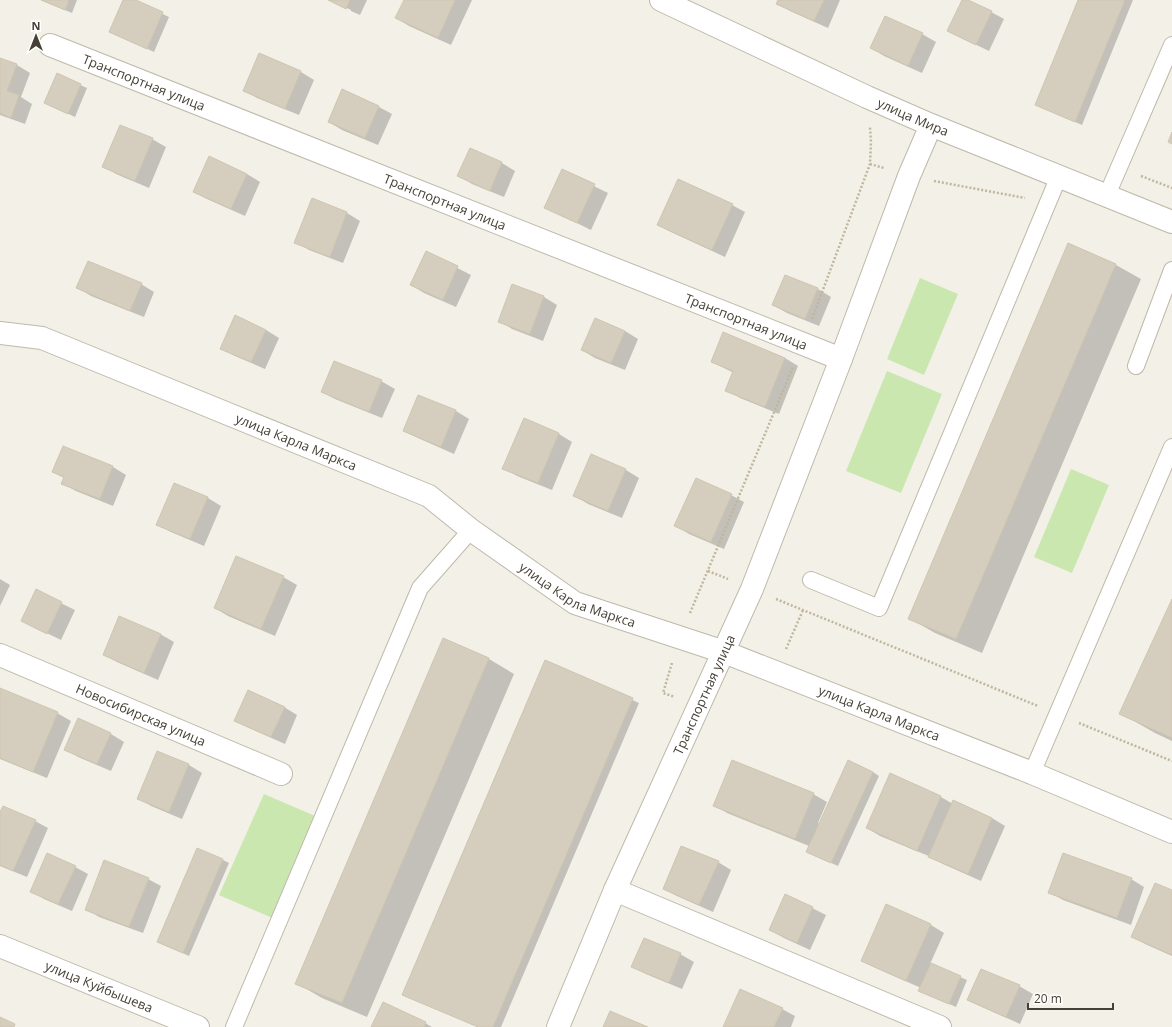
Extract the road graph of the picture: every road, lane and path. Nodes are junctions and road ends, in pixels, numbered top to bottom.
1 (661, 0) edge
2 (50, 45) dead end
3 (1172, 46) edge
4 (932, 125) junction
5 (1119, 167) junction
6 (1059, 176) junction
7 (1172, 188) edge
8 (1107, 195) junction
9 (1172, 222) edge
10 (1172, 270) edge
11 (0, 333) edge
12 (841, 358) junction
13 (1136, 366) dead end
14 (1172, 447) edge
15 (471, 530) junction
16 (708, 571) dead end
17 (811, 580) dead end
18 (752, 589) junction
19 (724, 652) junction
20 (0, 655) edge
21 (1058, 714) junction
22 (1172, 761) edge
23 (1032, 773) junction
24 (281, 774) dead end
25 (1172, 832) edge
26 (615, 890) junction
27 (0, 946) edge
28 (198, 1027) edge
29 (234, 1027) edge
30 (558, 1027) edge
31 (940, 1027) edge

1 - 4 street, улица Мира
2 - 12 street, Транспортная улица
3 - 5 lane
4 - 6 street, улица Мира
4 - 12 street, Транспортная улица
5 - 7 path
5 - 8 lane
6 - 8 street, улица Мира
6 - 17 lane
8 - 9 street, улица Мира
10 - 13 lane
11 - 15 street, улица Карла Маркса
12 - 18 street, Транспортная улица
14 - 21 lane
15 - 19 street, улица Карла Маркса
15 - 29 lane
16 - 18 path
18 - 19 street, Транспортная улица
18 - 21 path
19 - 23 street, улица Карла Маркса
19 - 26 street, Транспортная улица
20 - 24 street, Новосибирская улица
21 - 22 path
21 - 23 lane
23 - 25 street, улица Карла Маркса
26 - 30 street, Транспортная улица
26 - 31 street
27 - 28 street, улица Куйбышева

